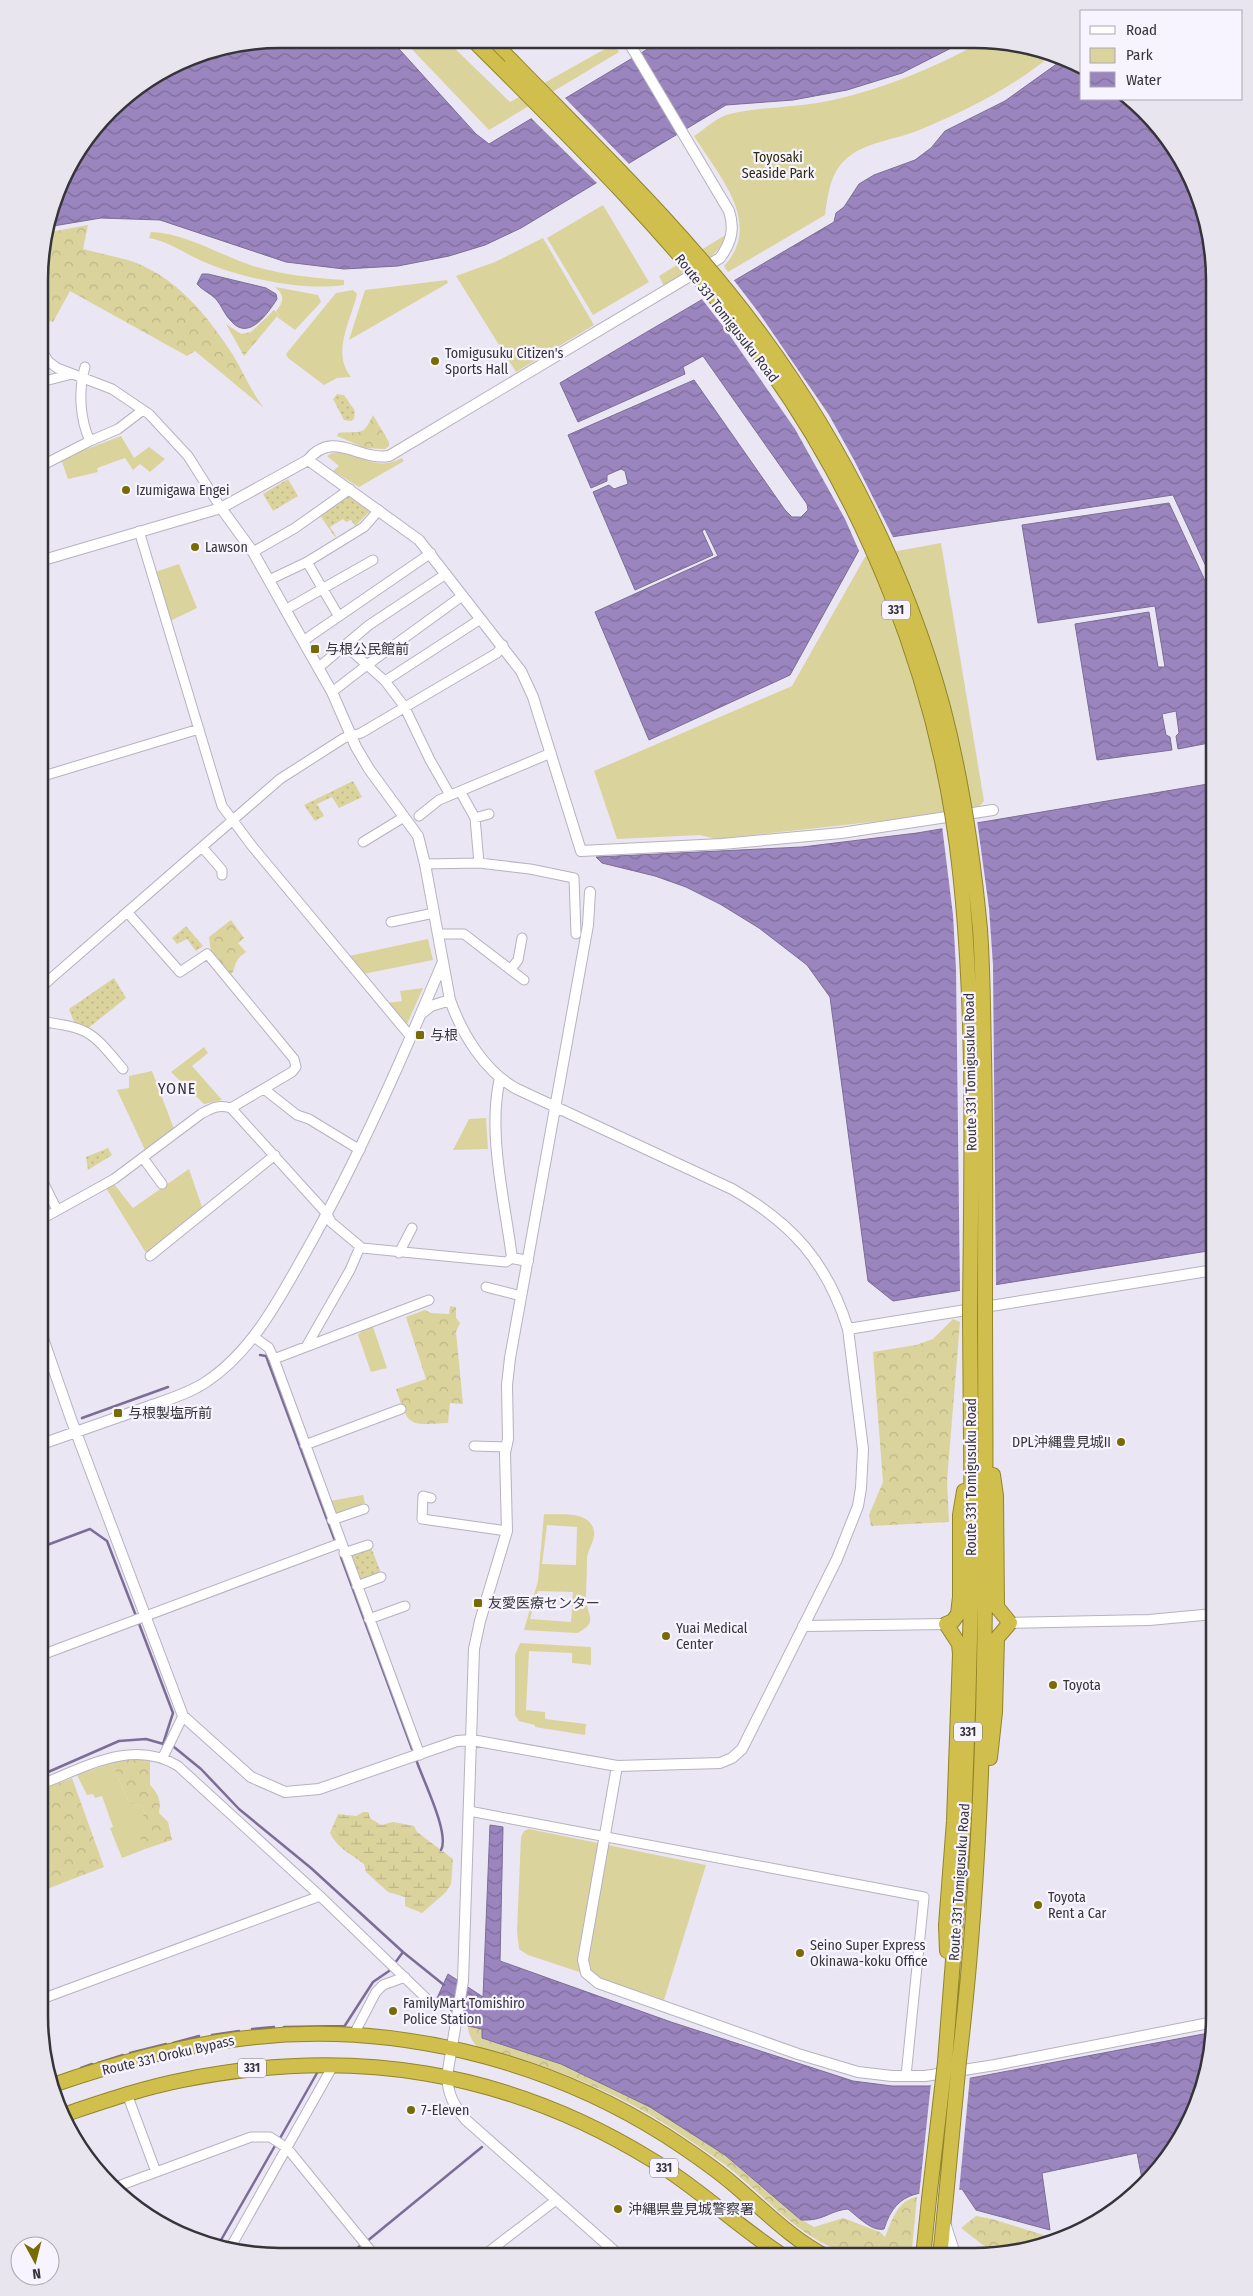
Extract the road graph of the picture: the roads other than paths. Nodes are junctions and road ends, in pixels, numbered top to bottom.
1 (480, 48) edge
2 (499, 48) edge
3 (633, 48) edge
4 (48, 358) edge
5 (84, 372) junction
6 (72, 374) junction
7 (48, 380) edge
8 (143, 410) junction
9 (90, 441) junction
10 (308, 460) junction
11 (48, 462) edge
12 (350, 489) junction
13 (221, 508) junction
14 (379, 510) junction
15 (139, 531) junction
16 (252, 552) junction
17 (431, 553) junction
18 (48, 559) edge
19 (373, 560) dead end
20 (307, 562) junction
21 (446, 574) junction
22 (269, 580) junction
23 (323, 589) junction
24 (462, 596) junction
25 (285, 610) junction
26 (338, 615) junction
27 (479, 620) junction
28 (303, 641) junction
29 (346, 646) junction
30 (503, 646) junction
31 (367, 665) junction
32 (318, 668) junction
33 (385, 681) junction
34 (332, 692) junction
35 (404, 706) junction
36 (199, 729) junction
37 (351, 735) junction
38 (551, 753) junction
39 (48, 775) edge
40 (460, 791) junction
41 (450, 795) junction
42 (993, 810) dead end
43 (489, 814) dead end
44 (419, 816) dead end
45 (404, 817) junction
46 (475, 818) junction
47 (233, 820) junction
48 (363, 842) dead end
49 (202, 847) junction
50 (479, 862) junction
51 (425, 864) junction
52 (222, 874) dead end
53 (590, 892) dead end
54 (128, 912) junction
55 (434, 913) junction
56 (391, 922) dead end
57 (438, 934) junction
58 (576, 934) dead end
59 (522, 938) dead end
60 (442, 964) junction
61 (511, 969) junction
62 (524, 980) dead end
63 (48, 981) edge
64 (450, 1000) junction
65 (421, 1013) junction
66 (48, 1023) edge
67 (411, 1037) junction
68 (123, 1069) dead end
69 (500, 1078) junction
70 (264, 1089) junction
71 (555, 1107) junction
72 (231, 1108) junction
73 (360, 1150) junction
74 (275, 1155) junction
75 (143, 1158) junction
76 (162, 1184) dead end
77 (48, 1191) edge
78 (58, 1210) junction
79 (327, 1214) junction
80 (48, 1216) edge
81 (412, 1228) dead end
82 (360, 1247) junction
83 (399, 1253) junction
84 (150, 1256) dead end
85 (512, 1258) junction
86 (528, 1261) junction
87 (1206, 1271) edge
88 (486, 1287) dead end
89 (521, 1296) junction
90 (428, 1300) dead end
91 (848, 1329) junction
92 (254, 1337) junction
93 (306, 1347) junction
94 (48, 1353) edge
95 (274, 1359) junction
96 (401, 1409) dead end
97 (76, 1432) junction
98 (48, 1442) edge
99 (305, 1445) junction
100 (474, 1446) dead end
101 (506, 1447) junction
102 (970, 1452) junction
103 (987, 1455) junction
104 (432, 1498) dead end
105 (364, 1509) dead end
106 (332, 1520) junction
107 (507, 1531) junction
108 (341, 1543) junction
109 (368, 1544) dead end
110 (344, 1553) junction
111 (381, 1577) dead end
112 (356, 1586) junction
113 (405, 1606) dead end
114 (1206, 1615) edge
115 (145, 1616) junction
116 (369, 1619) junction
117 (1010, 1623) junction
118 (946, 1624) junction
119 (804, 1626) junction
120 (48, 1653) edge
121 (183, 1716) junction
122 (472, 1740) junction
123 (420, 1754) junction
124 (163, 1757) junction
125 (617, 1766) junction
126 (48, 1782) edge
127 (981, 1809) junction
128 (470, 1811) junction
129 (605, 1836) junction
130 (320, 1896) junction
131 (402, 1975) junction
132 (48, 1997) edge
133 (430, 2002) dead end
134 (949, 2011) junction
135 (1206, 2024) edge
136 (354, 2036) junction
137 (450, 2049) junction
138 (334, 2064) junction
139 (447, 2076) junction
140 (906, 2076) junction
141 (57, 2084) edge
142 (127, 2094) junction
143 (69, 2114) edge
144 (286, 2147) junction
145 (156, 2172) junction
146 (120, 2185) edge
147 (556, 2200) junction
148 (944, 2220) junction
149 (232, 2244) edge
150 (368, 2248) edge
151 (493, 2248) edge
152 (611, 2248) edge
153 (773, 2248) edge
154 (812, 2248) edge
155 (924, 2248) edge
156 (941, 2248) edge
157 (953, 2248) edge

1 - 102 highway, Route 331 Tomigusuku Road / 331, bridge
2 - 103 highway, Route 331 Tomigusuku Road / 331, bridge
3 - 10 street
4 - 6 street
5 - 6 street
5 - 8 street
5 - 9 street
6 - 7 street
8 - 9 street
8 - 13 street
9 - 11 street
10 - 12 street
10 - 13 street
12 - 14 street
12 - 16 street
13 - 15 street
13 - 16 street
14 - 17 street
14 - 20 street
15 - 18 street
15 - 36 street
16 - 22 street
17 - 21 street
17 - 26 street
19 - 23 street
20 - 22 street
20 - 23 street
21 - 24 street
21 - 29 street
22 - 25 street
23 - 25 street
23 - 26 street
24 - 27 street
24 - 31 street
25 - 28 street
26 - 28 street
27 - 30 street
27 - 33 street
28 - 32 street
29 - 31 street
29 - 32 street
30 - 35 street
30 - 38 street
31 - 33 street
31 - 34 street
32 - 34 street
33 - 35 street
34 - 37 street
35 - 37 street
35 - 41 street
36 - 39 street
36 - 47 street
37 - 45 street
37 - 47 street
38 - 40 street
38 - 42 street
40 - 41 street
40 - 46 street
41 - 44 street
43 - 46 street
45 - 48 street
45 - 51 street
46 - 50 street
47 - 49 street
47 - 67 street
49 - 52 street
49 - 54 street
50 - 51 street
50 - 58 street
51 - 55 street
53 - 71 street
54 - 63 street
54 - 70 street
55 - 56 street
55 - 57 street
57 - 60 street
57 - 61 street
59 - 61 street
60 - 64 street
60 - 65 street
61 - 62 street
64 - 65 street
64 - 69 street
65 - 67 street
66 - 68 street
67 - 73 street
69 - 71 street
69 - 85 street
70 - 72 street
70 - 73 street
71 - 86 street
71 - 91 street
72 - 74 street
72 - 75 street
73 - 79 street
74 - 79 street
74 - 84 street
75 - 76 street
75 - 78 street
77 - 78 street
78 - 80 street
79 - 82 street
79 - 92 street
81 - 83 street
82 - 83 street
82 - 93 street
83 - 85 street
85 - 86 street
86 - 89 street
87 - 91 street
88 - 89 street
89 - 101 street
90 - 93 street
91 - 119 street
92 - 95 street
92 - 97 street
93 - 95 street
94 - 97 street
95 - 99 street
96 - 99 street
97 - 98 street
97 - 115 street
99 - 106 street
100 - 101 street
101 - 107 street
102 - 118 highway
102 - 134 highway, Route 331 Tomigusuku Road / 331
103 - 117 highway
103 - 127 highway, Route 331 Tomigusuku Road / 331
104 - 107 street
105 - 106 street
106 - 108 street
107 - 122 street
108 - 110 street
108 - 115 street
109 - 110 street
110 - 112 street
111 - 112 street
112 - 116 street
113 - 116 street
114 - 117 street
115 - 120 street
115 - 121 street
116 - 123 street
117 - 127 highway
118 - 119 street
118 - 134 highway
119 - 125 street
121 - 123 street
121 - 124 street
122 - 123 street
122 - 125 street
122 - 128 street
124 - 126 street
124 - 130 street
125 - 129 street
127 - 148 highway, Route 331 Tomigusuku Road / 331, bridge
128 - 129 street
128 - 137 street
129 - 140 street
129 - 140 street
130 - 131 street
130 - 132 street
131 - 133 street
131 - 136 street
134 - 155 highway, Route 331 Tomigusuku Road / 331, bridge
135 - 140 street
136 - 137 highway, Route 331 Oroku Bypass / 331
136 - 141 highway, Route 331 Oroku Bypass / 331
137 - 139 street
137 - 154 highway, Route 331 Oroku Bypass / 331
138 - 139 highway, Route 331 Oroku Bypass / 331
138 - 142 highway, Route 331 Oroku Bypass / 331
138 - 144 street
139 - 147 street
139 - 153 highway, Route 331 Oroku Bypass / 331
142 - 143 highway, Route 331 Oroku Bypass / 331
142 - 145 street
144 - 145 street
144 - 149 street
144 - 150 street
145 - 146 street
147 - 151 street
147 - 152 street
148 - 156 highway, Route 331 Tomigusuku Road / 331
148 - 157 street

